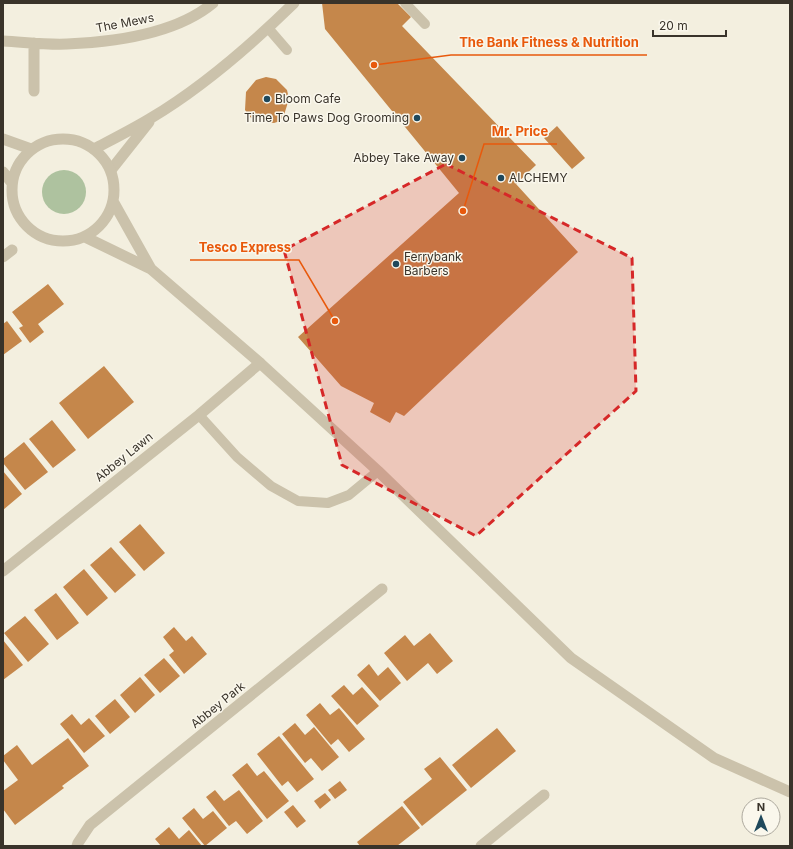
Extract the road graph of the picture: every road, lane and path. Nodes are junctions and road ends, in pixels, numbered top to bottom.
1 (213, 3) edge
2 (294, 3) edge
3 (404, 3) edge
4 (425, 24) dead end
5 (268, 28) junction
6 (3, 41) edge
7 (34, 43) junction
8 (287, 50) dead end
9 (34, 91) dead end
10 (151, 118) junction
11 (3, 138) edge
12 (94, 149) junction
13 (31, 150) junction
14 (111, 170) junction
15 (3, 172) edge
16 (12, 183) junction
17 (114, 203) junction
18 (85, 237) junction
19 (12, 250) dead end
20 (3, 257) edge
21 (151, 268) junction
22 (260, 363) junction
23 (199, 414) junction
24 (378, 471) junction
25 (3, 571) edge
26 (382, 589) dead end
27 (790, 792) edge
28 (544, 794) dead end
29 (77, 846) edge
30 (481, 846) edge

1 - 7 street, The Mews
2 - 5 street
3 - 4 lane
5 - 8 lane
5 - 10 street
6 - 7 street, The Mews
7 - 9 street
10 - 12 street
10 - 14 street
11 - 13 street
12 - 13 street
12 - 14 street
13 - 16 street
14 - 17 street
15 - 16 street
16 - 18 street
17 - 18 street
17 - 21 street
18 - 21 street
19 - 20 street
21 - 22 street
22 - 23 street, Abbey Lawn
22 - 24 street
23 - 24 lane
23 - 25 street, Abbey Lawn
24 - 27 street
26 - 29 street, Abbey Park
28 - 30 street

